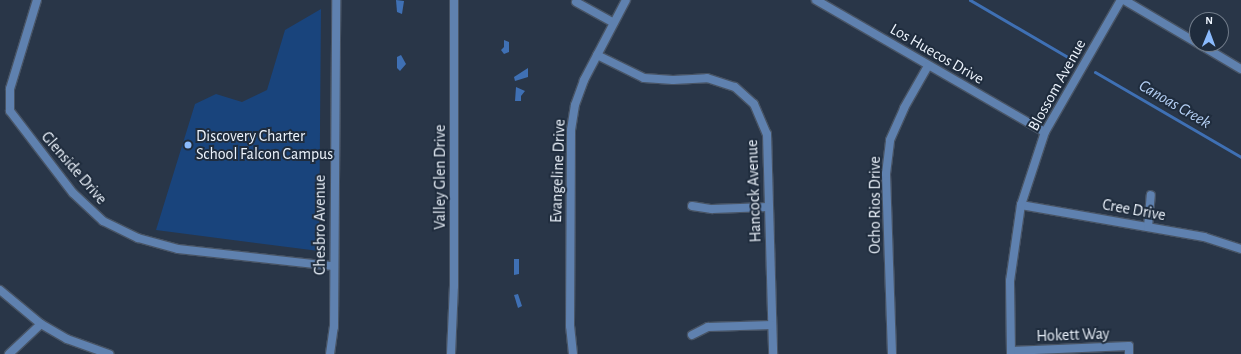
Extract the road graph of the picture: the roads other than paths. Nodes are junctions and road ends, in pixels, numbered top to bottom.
1 (37, 0) edge
2 (336, 0) edge
3 (454, 0) edge
4 (626, 0) edge
5 (816, 0) edge
6 (1122, 0) edge
7 (576, 2) dead end
8 (614, 23) junction
9 (1189, 39) edge
10 (1212, 52) edge
11 (597, 55) junction
12 (928, 66) junction
13 (1241, 69) edge
14 (1045, 132) junction
15 (1151, 195) dead end
16 (1021, 205) junction
17 (692, 206) dead end
18 (768, 207) junction
19 (1148, 227) junction
20 (1241, 249) edge
21 (333, 266) junction
22 (0, 290) edge
23 (41, 324) junction
24 (772, 325) junction
25 (692, 335) dead end
26 (1011, 352) edge
27 (9, 354) edge
28 (109, 354) edge
29 (330, 354) edge
30 (451, 354) edge
31 (572, 354) edge
32 (773, 354) edge
33 (892, 354) edge
34 (1129, 354) edge

1 - 21 street, Glenside Drive
2 - 21 street, Chesbro Avenue
3 - 30 street, Valley Glen Drive
4 - 8 street, Evangeline Drive
5 - 12 street, Los Huecos Drive
6 - 9 street
6 - 14 street, Blossom Avenue
7 - 8 street
8 - 11 street, Evangeline Drive
10 - 13 street
11 - 18 street, Hancock Avenue
11 - 31 street, Evangeline Drive
12 - 14 street, Los Huecos Drive
12 - 33 street, Ocho Rios Drive
14 - 16 street, Blossom Avenue
15 - 19 street
16 - 19 street, Cree Drive
16 - 26 street, Blossom Avenue
17 - 18 street
18 - 24 street, Hancock Avenue
19 - 20 street, Cree Drive
21 - 29 street, Chesbro Avenue
22 - 23 street
23 - 27 street
23 - 28 street
24 - 25 street
24 - 32 street, Hancock Avenue
26 - 34 street, Hokett Way

